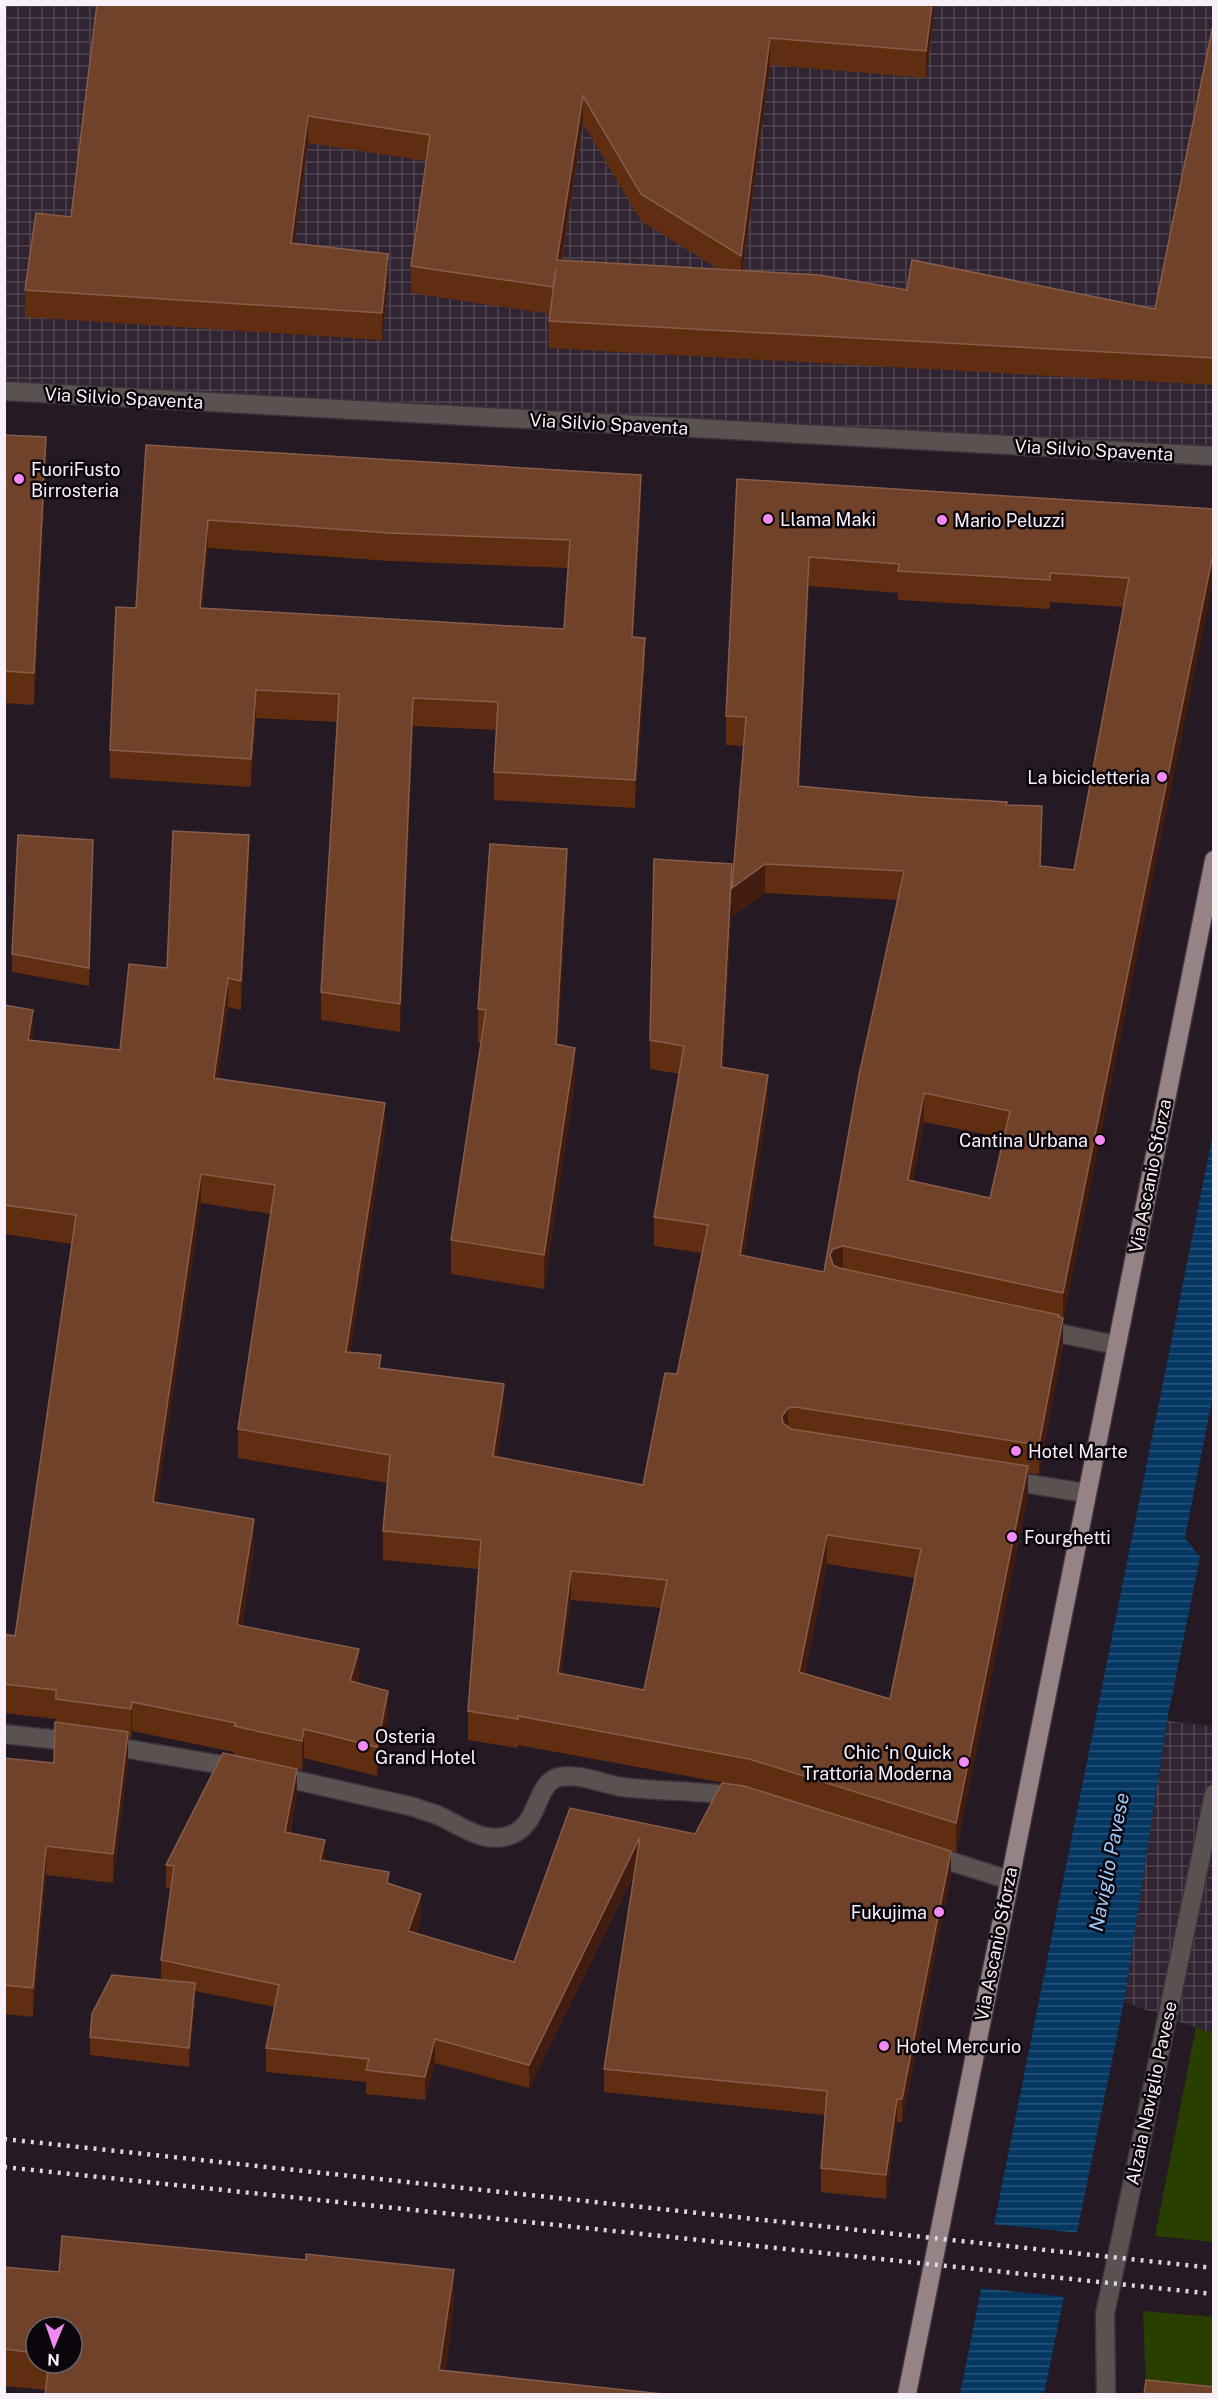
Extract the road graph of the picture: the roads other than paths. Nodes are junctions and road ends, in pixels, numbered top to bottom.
1 (4, 392) edge
2 (1214, 456) edge
3 (1214, 860) edge
4 (1021, 1325) edge
5 (1116, 1345) junction
6 (986, 1477) edge
7 (1086, 1493) junction
8 (4, 1734) edge
9 (1214, 1794) edge
10 (759, 1802) edge
11 (908, 1848) edge
12 (1009, 1880) junction
13 (907, 2394) edge
14 (1106, 2394) edge

1 - 2 street, Via Silvio Spaventa
3 - 5 main road, Via Ascanio Sforza
4 - 5 street
5 - 7 main road, Via Ascanio Sforza
6 - 7 street
7 - 12 main road, Via Ascanio Sforza
8 - 10 street
9 - 14 street, Alzaia Naviglio Pavese
11 - 12 street
12 - 13 main road, Via Ascanio Sforza

